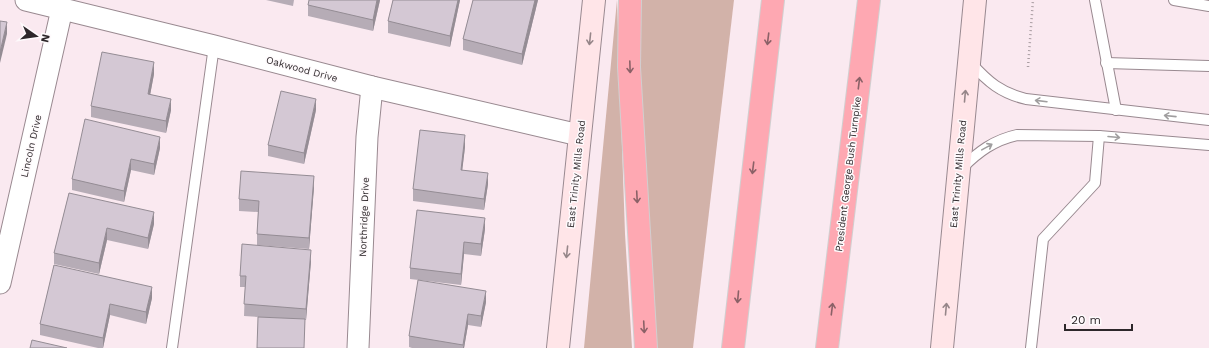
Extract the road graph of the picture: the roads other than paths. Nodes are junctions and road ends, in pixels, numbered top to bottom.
1 (26, 0) edge
2 (594, 0) edge
3 (630, 0) edge
4 (773, 0) edge
5 (869, 0) edge
6 (975, 0) edge
7 (1095, 0) edge
8 (1174, 0) edge
9 (1209, 6) edge
10 (62, 8) junction
11 (214, 46) junction
12 (968, 60) junction
13 (1106, 63) junction
14 (1209, 66) edge
15 (372, 87) junction
16 (1116, 110) junction
17 (1209, 120) edge
18 (579, 135) junction
19 (1099, 136) junction
20 (1209, 145) edge
21 (958, 172) junction
22 (0, 283) edge
23 (172, 348) edge
24 (358, 348) edge
25 (558, 348) edge
26 (646, 348) edge
27 (733, 348) edge
28 (827, 348) edge
29 (942, 348) edge
30 (1031, 348) edge

1 - 10 street, Oakwood Drive
2 -> 18 main road, East Trinity Mills Road
3 -> 26 highway
4 -> 27 highway
28 -> 5 highway, President George Bush Turnpike
6 - 12 main road, East Trinity Mills Road
7 - 13 lane
8 - 9 lane
10 - 11 street, Oakwood Drive
10 - 22 street, Lincoln Drive
11 - 15 street, Oakwood Drive
11 - 23 lane
16 -> 12 lane
21 -> 12 main road, East Trinity Mills Road
13 - 14 lane
13 - 16 lane
15 - 18 street, Oakwood Drive
15 - 24 street, Northridge Drive
17 -> 16 lane
18 -> 25 main road, East Trinity Mills Road
19 -> 20 lane
21 -> 19 lane
19 - 30 lane
29 -> 21 main road, East Trinity Mills Road

